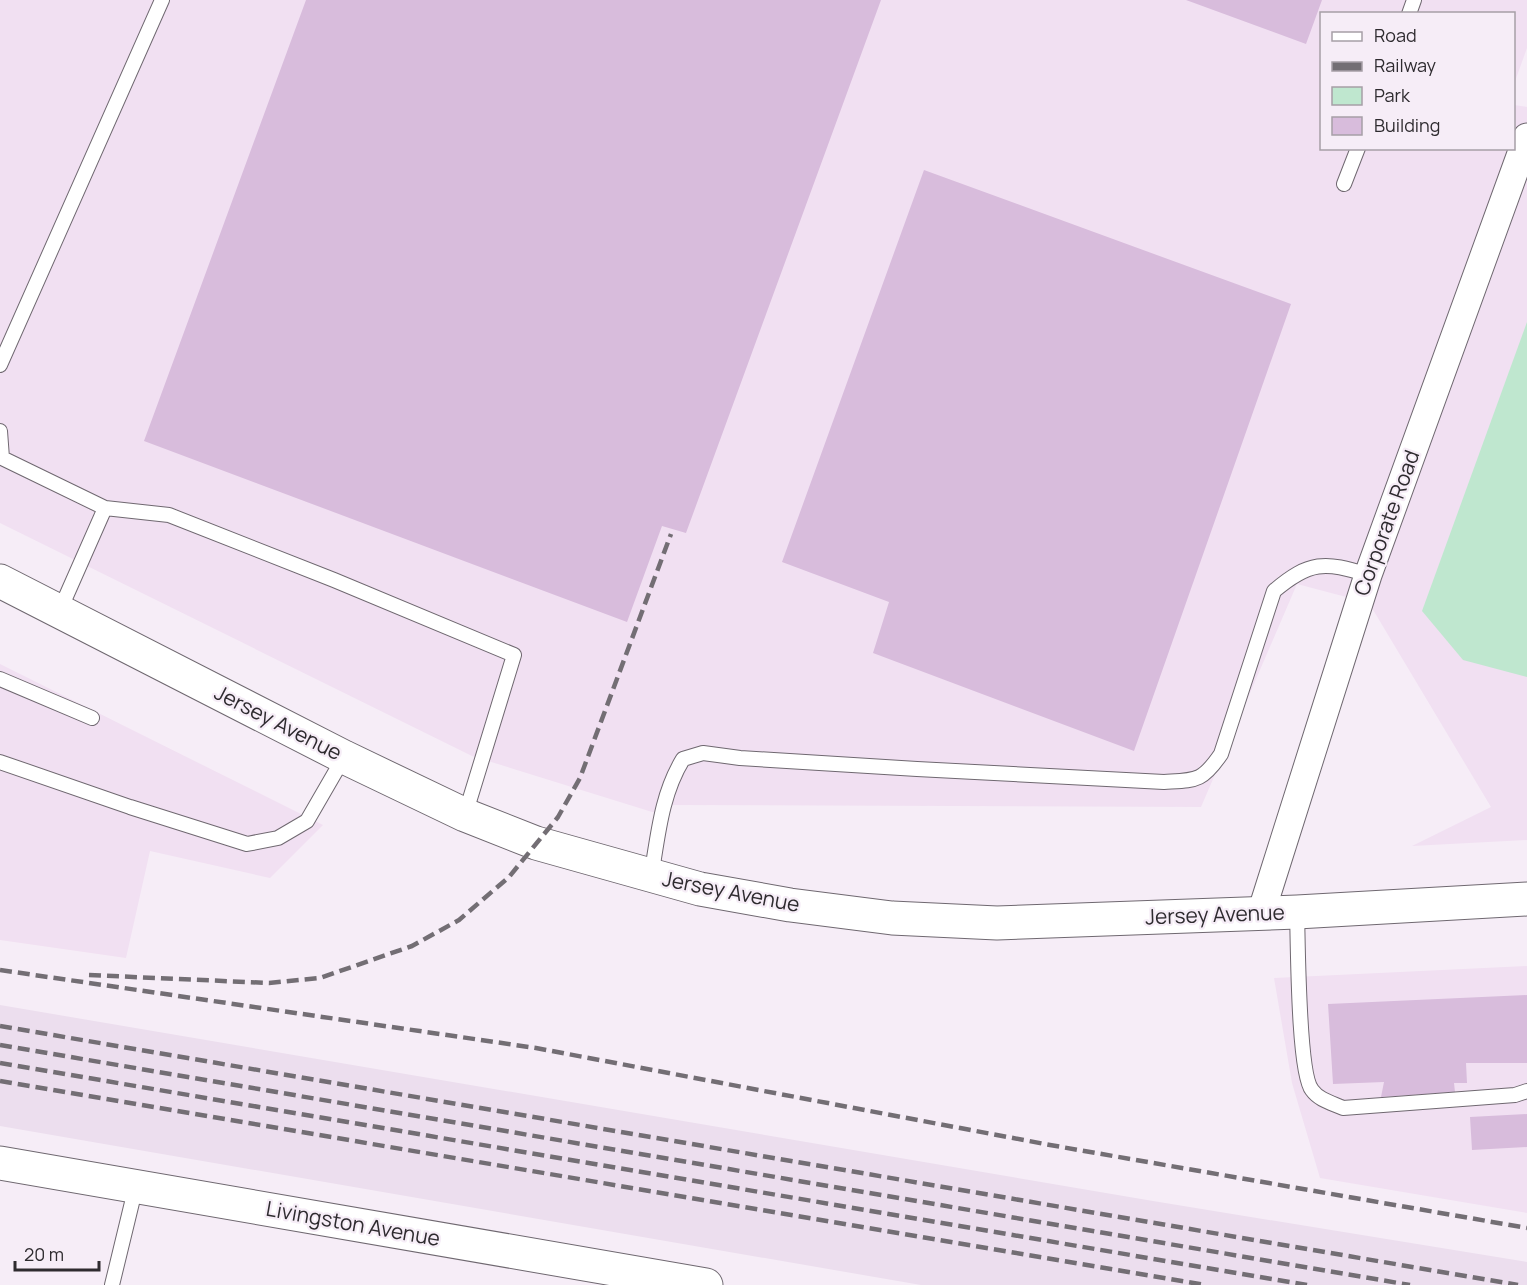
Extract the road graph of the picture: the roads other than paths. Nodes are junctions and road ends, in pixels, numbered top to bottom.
1 (162, 0) edge
2 (1527, 137) edge
3 (1357, 150) edge
4 (1344, 184) dead end
5 (0, 364) edge
6 (0, 431) edge
7 (105, 508) junction
8 (1368, 575) junction
9 (0, 581) edge
10 (60, 610) junction
11 (0, 679) edge
12 (92, 718) dead end
13 (344, 757) junction
14 (0, 762) edge
15 (465, 815) junction
16 (651, 877) junction
17 (1527, 899) edge
18 (1296, 912) junction
19 (1261, 914) junction
20 (1527, 1091) edge
21 (0, 1162) edge
22 (136, 1186) junction
23 (112, 1285) edge
24 (706, 1285) edge

1 - 5 lane
2 - 8 street, Corporate Road
3 - 4 lane
6 - 7 lane
7 - 10 lane
7 - 15 lane
8 - 16 lane
8 - 19 street, Corporate Road
9 - 10 main road, Jersey Avenue
10 - 13 main road, Jersey Avenue
11 - 12 lane
13 - 14 lane
13 - 15 main road, Jersey Avenue
15 - 16 main road, Jersey Avenue
16 - 19 main road, Jersey Avenue
17 - 18 main road, Jersey Avenue
18 - 19 main road, Jersey Avenue
18 - 20 lane
21 - 22 main road, Livingston Avenue
22 - 23 lane
22 - 24 main road, Livingston Avenue

